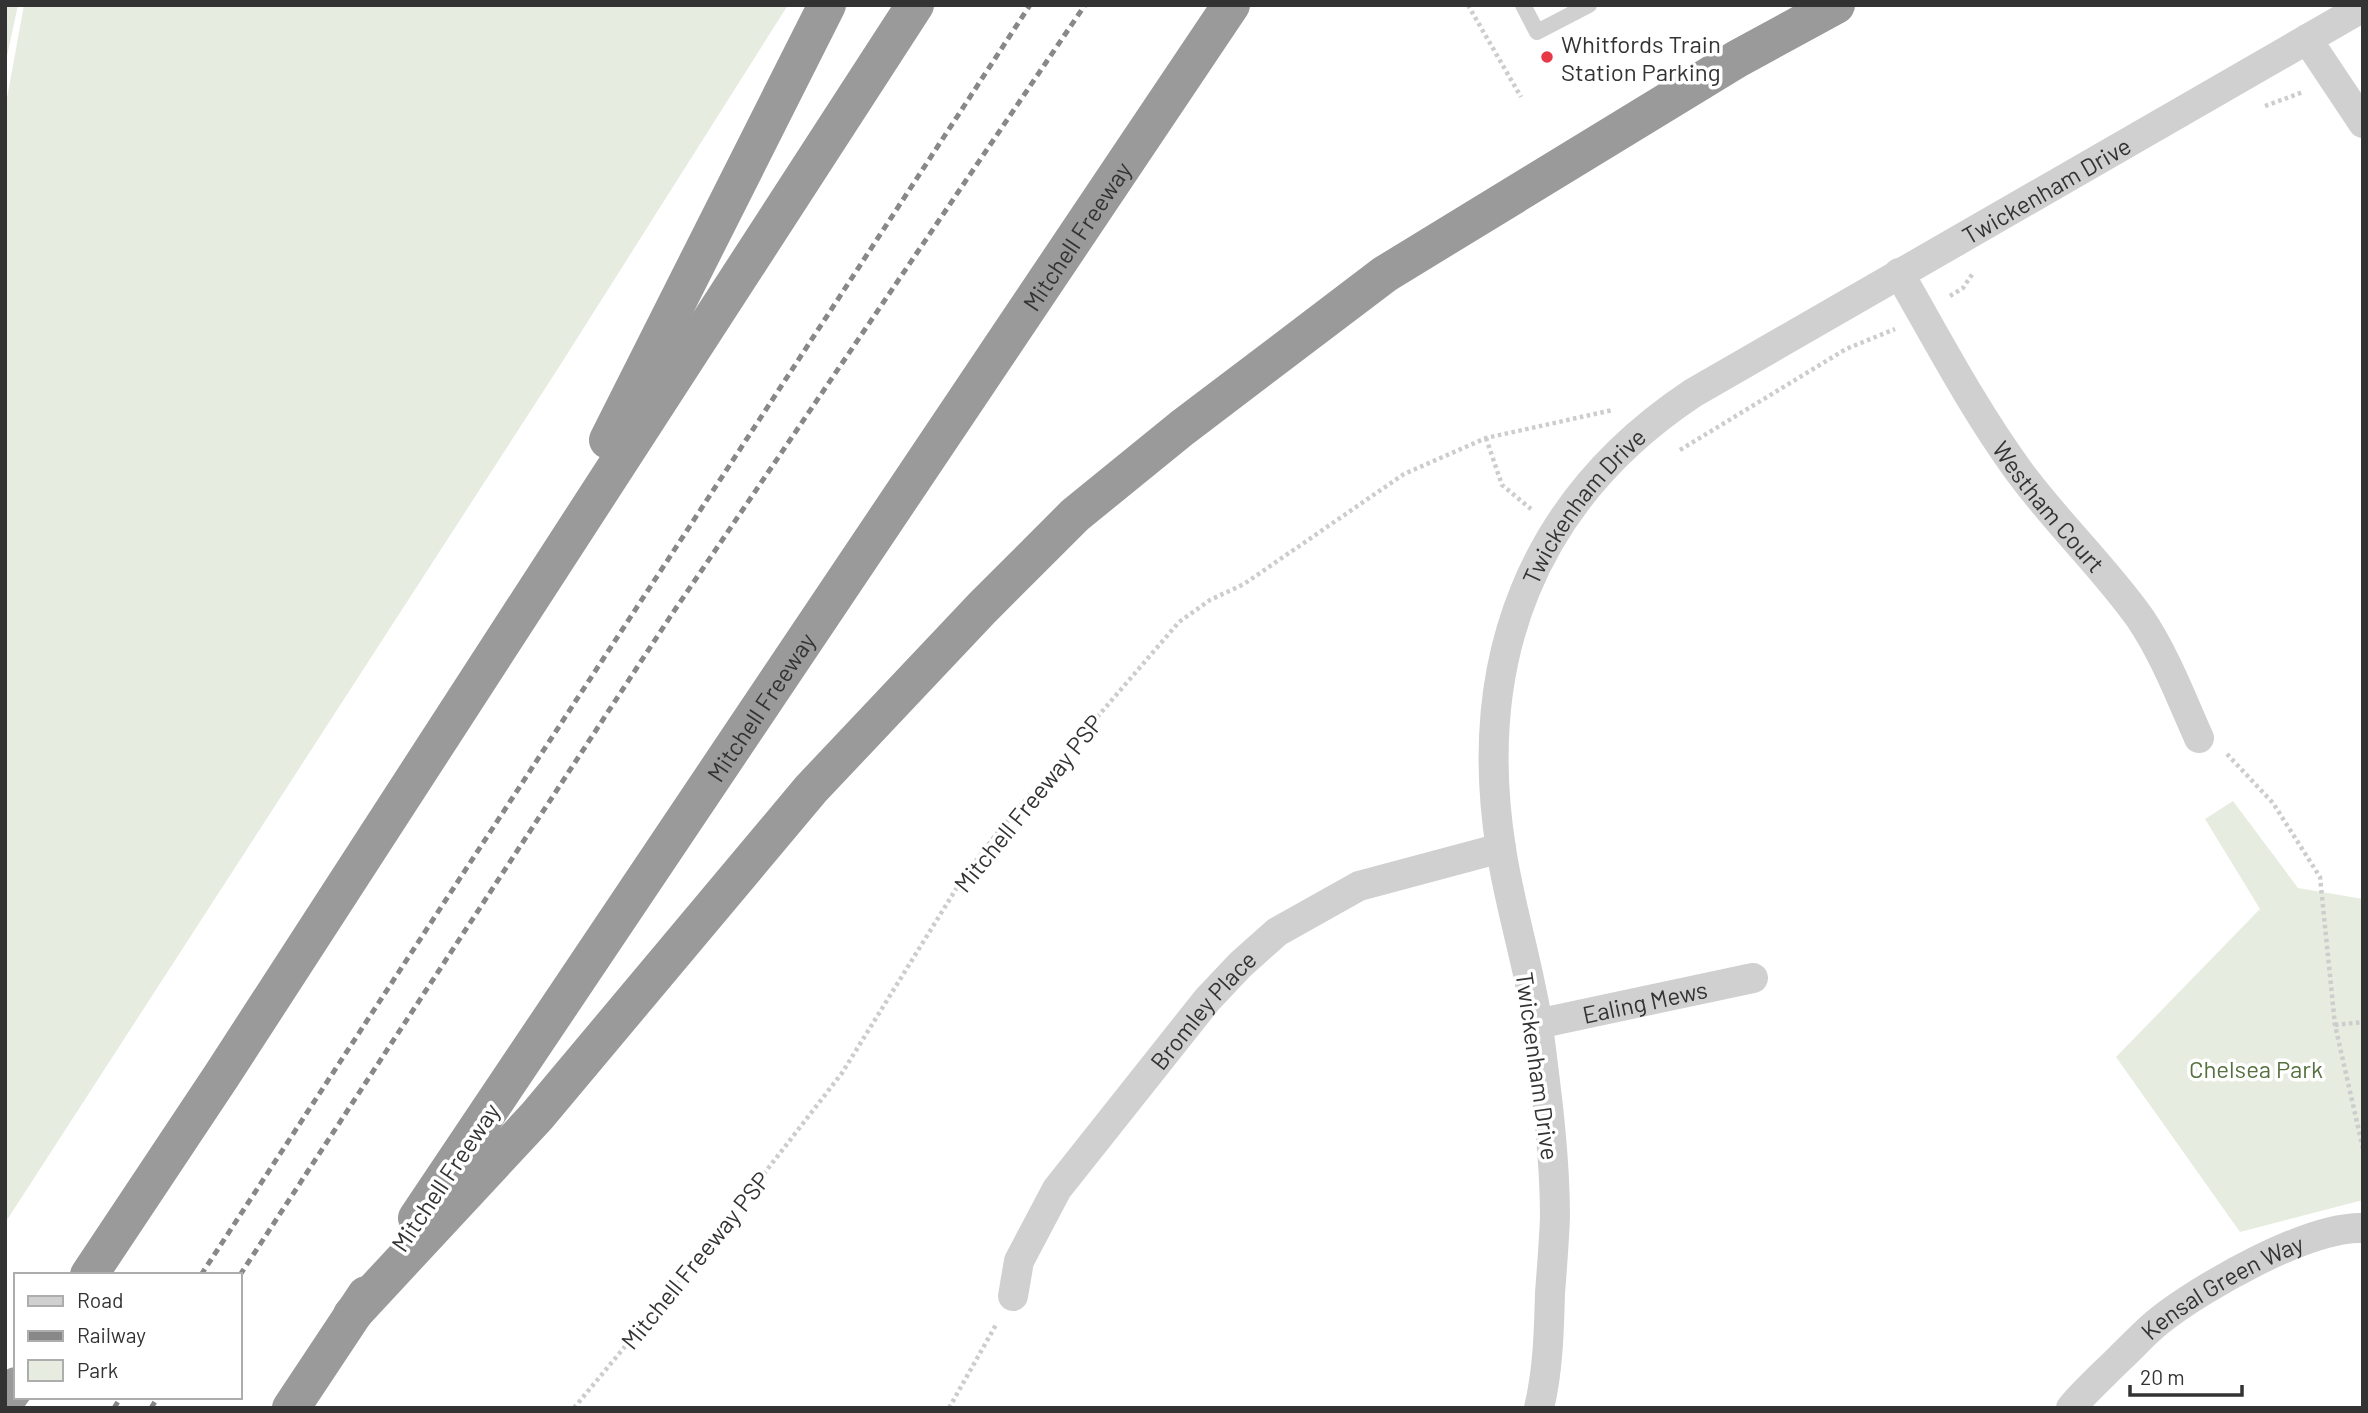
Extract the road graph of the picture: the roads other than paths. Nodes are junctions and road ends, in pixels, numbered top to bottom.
1 (827, 5) edge
2 (915, 5) edge
3 (1231, 5) edge
4 (1523, 5) edge
5 (1589, 5) edge
6 (1836, 5) edge
7 (2363, 7) edge
8 (2307, 39) junction
9 (2363, 123) edge
10 (1899, 273) junction
11 (520, 617) junction
12 (2211, 744) road end
13 (1501, 848) junction
14 (1753, 978) dead end
15 (1537, 1024) junction
16 (2363, 1228) edge
17 (90, 1273) edge
18 (1013, 1296) road end
19 (352, 1315) junction
20 (291, 1408) edge
21 (1539, 1408) edge
22 (2071, 1408) edge

1 - 11 highway
2 - 11 highway
3 - 19 highway, Mitchell Freeway
4 - 5 lane
6 - 19 highway
7 - 8 street, Twickenham Drive
8 - 9 street
8 - 10 street, Twickenham Drive
10 - 12 street, Westham Court
10 - 13 street, Twickenham Drive
11 - 17 highway
13 - 15 street, Twickenham Drive
13 - 18 street, Bromley Place
14 - 15 street, Ealing Mews
15 - 21 street, Twickenham Drive
16 - 22 street, Kensal Green Way
19 - 20 highway, Mitchell Freeway

